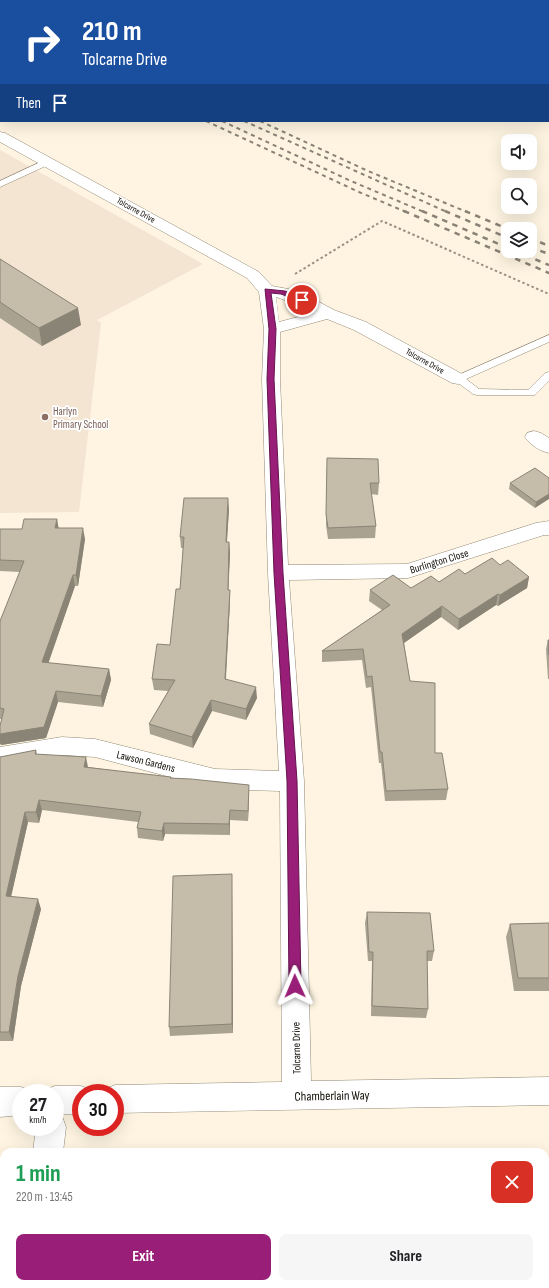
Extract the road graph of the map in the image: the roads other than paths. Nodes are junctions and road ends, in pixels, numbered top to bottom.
1 (0, 136) edge
2 (47, 162) junction
3 (0, 184) edge
4 (267, 291) junction
5 (328, 314) junction
6 (272, 329) junction
7 (549, 338) edge
8 (549, 374) edge
9 (458, 379) junction
10 (549, 528) edge
11 (278, 573) junction
12 (0, 757) edge
13 (292, 781) junction
14 (549, 1091) edge
15 (297, 1096) junction
16 (124, 1099) edge
17 (12, 1101) edge
18 (0, 1102) edge
19 (50, 1136) edge
20 (48, 1148) edge

1 - 2 street, Tolcarne Drive
2 - 3 lane
2 - 4 street, Tolcarne Drive
4 - 5 street, Tolcarne Drive
4 - 6 street, Tolcarne Drive
5 - 6 street
5 - 9 street, Tolcarne Drive
6 - 11 street, Tolcarne Drive
7 - 9 lane
8 - 9 lane
10 - 11 street, Burlington Close
11 - 13 street, Tolcarne Drive
12 - 13 street, Lawson Gardens
13 - 15 street, Tolcarne Drive
14 - 15 street, Chamberlain Way
15 - 16 street, Chamberlain Way
17 - 18 street
19 - 20 street

